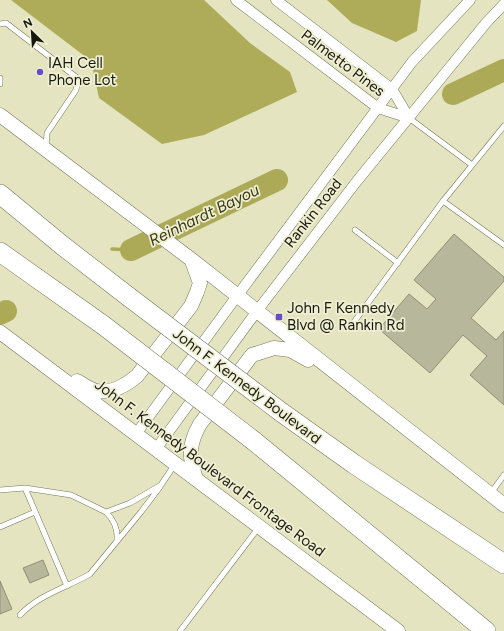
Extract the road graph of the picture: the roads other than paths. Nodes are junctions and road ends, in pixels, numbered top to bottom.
1 (236, 0) edge
2 (276, 0) edge
3 (470, 0) edge
4 (504, 4) edge
5 (0, 24) edge
6 (0, 78) edge
7 (0, 84) edge
8 (392, 89) junction
9 (378, 108) junction
10 (0, 115) edge
11 (408, 118) junction
12 (504, 126) edge
13 (46, 150) junction
14 (472, 166) junction
15 (0, 182) edge
16 (0, 194) edge
17 (444, 201) junction
18 (356, 230) dead end
19 (504, 245) edge
20 (63, 246) junction
21 (0, 252) edge
22 (192, 260) junction
23 (398, 263) junction
24 (237, 296) junction
25 (257, 311) junction
26 (354, 322) dead end
27 (0, 332) edge
28 (43, 364) junction
29 (340, 377) junction
30 (136, 434) junction
31 (156, 449) junction
32 (175, 463) junction
33 (504, 475) edge
34 (196, 479) junction
35 (162, 485) junction
36 (25, 488) junction
37 (0, 490) edge
38 (490, 494) junction
39 (504, 505) edge
40 (35, 512) junction
41 (106, 512) junction
42 (259, 526) junction
43 (0, 527) edge
44 (117, 540) junction
45 (504, 564) edge
46 (67, 586) junction
47 (20, 615) dead end
48 (180, 631) edge
49 (398, 631) edge
50 (486, 631) edge

1 - 9 street, Palmetto Pines
2 - 8 street, Palmetto Pines
3 - 8 street, Rankin Road
4 - 11 street, Rankin Road
5 - 13 lane
6 - 7 lane
8 - 9 street, Rankin Road
8 - 11 street, Palmetto Pines
9 - 11 street, Palmetto Pines
9 - 24 street, Rankin Road
10 - 13 street
11 - 14 lane
11 - 25 street, Rankin Road
12 - 14 lane
13 - 22 street
14 - 17 lane
15 - 20 highway
16 - 20 highway, John F. Kennedy Boulevard
17 - 19 lane
17 - 23 lane
18 - 23 lane
20 - 45 highway, John F. Kennedy Boulevard, bridge
21 - 50 highway, bridge
22 - 24 street
22 - 28 street
23 - 26 lane
24 - 25 street
24 - 30 street, Rankin Road
25 - 29 street
25 - 31 street, Rankin Road
27 - 28 street, John F. Kennedy Boulevard Frontage Road
28 - 30 street, John F. Kennedy Boulevard Frontage Road
29 - 34 street
29 - 38 street
30 - 31 street, John F. Kennedy Boulevard Frontage Road
31 - 32 street, John F. Kennedy Boulevard Frontage Road
32 - 34 street, John F. Kennedy Boulevard Frontage Road
32 - 35 lane
33 - 38 lane
34 - 42 street, John F. Kennedy Boulevard Frontage Road
35 - 41 lane
35 - 44 lane
36 - 37 lane
36 - 40 lane
36 - 41 lane
38 - 39 street
40 - 43 lane
40 - 46 lane
41 - 44 lane
42 - 48 lane
42 - 49 street, John F. Kennedy Boulevard Frontage Road
44 - 46 lane
46 - 47 lane

